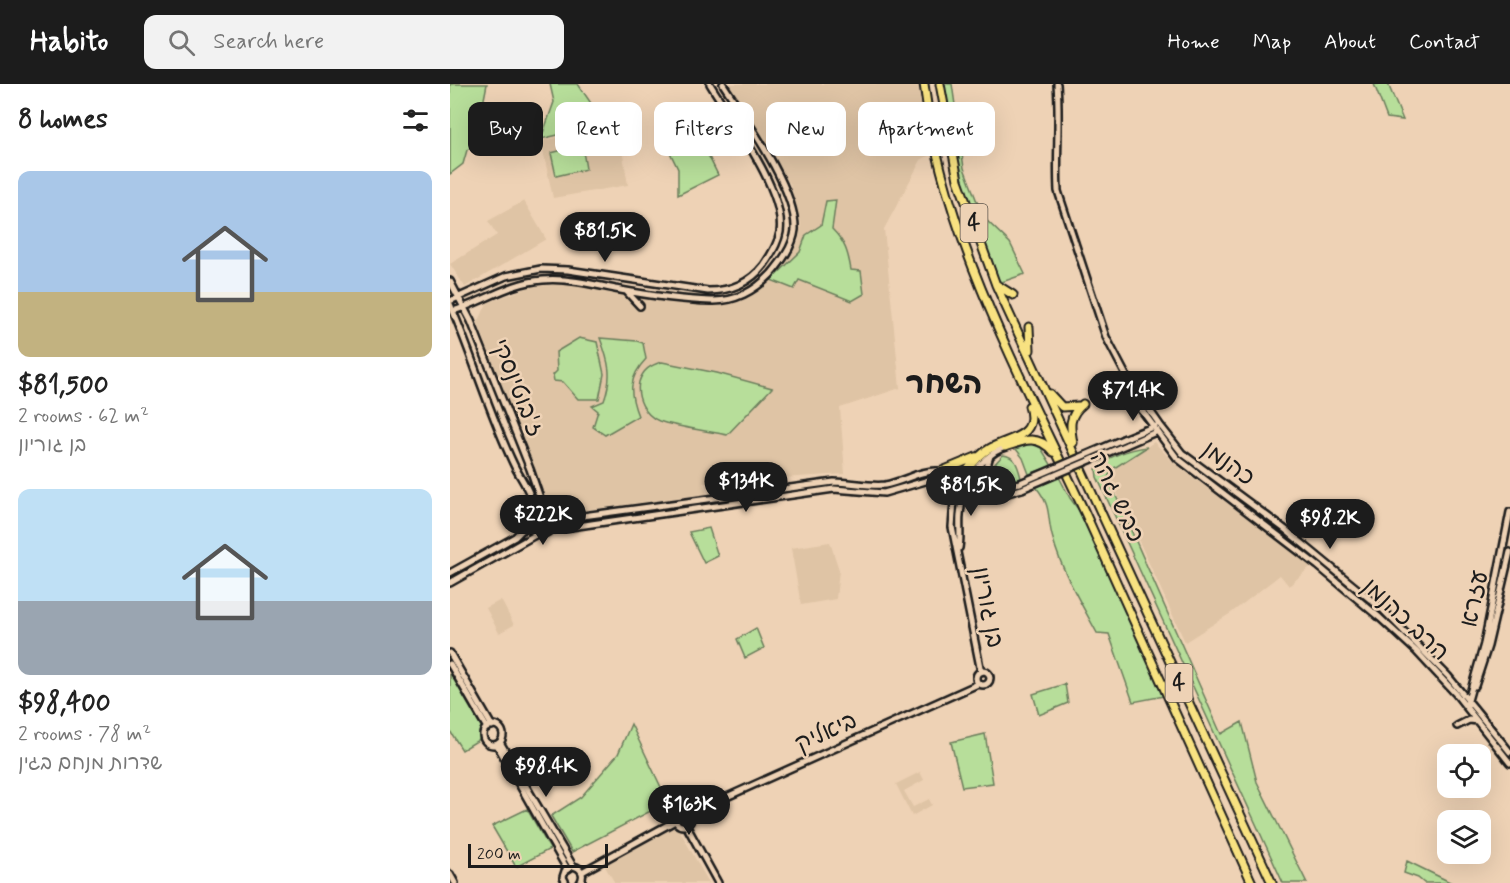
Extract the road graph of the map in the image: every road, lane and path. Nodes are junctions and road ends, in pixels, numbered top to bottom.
1 (710, 84) edge
2 (723, 84) edge
3 (924, 84) edge
4 (940, 84) edge
5 (1057, 84) edge
6 (450, 281) edge
7 (996, 285) junction
8 (623, 290) junction
9 (1012, 295) dead end
10 (457, 296) junction
11 (450, 302) edge
12 (640, 306) dead end
13 (464, 307) junction
14 (453, 310) junction
15 (1029, 327) dead end
16 (1030, 356) junction
17 (1041, 379) junction
18 (1130, 383) junction
19 (1022, 385) junction
20 (1152, 426) junction
21 (1160, 426) junction
22 (1156, 432) junction
23 (1124, 442) junction
24 (1005, 447) joint
25 (988, 453) junction
26 (1076, 458) junction
27 (1059, 459) junction
28 (942, 471) junction
29 (964, 479) junction
30 (948, 480) junction
31 (967, 486) junction
32 (1003, 486) junction
33 (1021, 486) junction
34 (981, 489) junction
35 (957, 490) junction
36 (961, 503) junction
37 (549, 511) junction
38 (531, 512) junction
39 (1510, 512) edge
40 (528, 524) junction
41 (550, 530) junction
42 (537, 534) junction
43 (958, 550) junction
44 (1510, 552) edge
45 (450, 573) edge
46 (450, 583) edge
47 (450, 653) edge
48 (450, 664) edge
49 (981, 672) junction
50 (1474, 675) junction
51 (978, 684) junction
52 (1458, 687) junction
53 (1468, 704) junction
54 (1477, 721) junction
55 (1457, 726) dead end
56 (490, 727) junction
57 (499, 743) junction
58 (1510, 752) edge
59 (1510, 763) edge
60 (689, 814) junction
61 (675, 821) junction
62 (686, 825) junction
63 (570, 868) junction
64 (582, 872) junction
65 (450, 874) edge
66 (455, 883) edge
67 (566, 883) edge
68 (580, 883) edge
69 (718, 883) edge
70 (1252, 883) edge
71 (1272, 883) edge

1 - 10 street
2 - 8 street
3 - 19 highway, כביש גהה / 4
4 - 7 highway, כביש גהה / 4
5 - 18 street
6 - 10 street, ז'בוטינסקי
7 - 9 highway
7 - 16 highway, כביש גהה / 4
8 - 12 street
8 - 13 street
10 - 11 street
10 - 13 street, ז'בוטינסקי
11 - 14 street, ז'בוטינסקי
13 - 14 street
13 - 37 street, ז'בוטינסקי
14 - 38 street, ז'בוטינסקי
15 - 16 highway
16 - 17 highway, כביש גהה / 4
17 - 26 highway, כביש גהה / 4
17 - 26 highway
18 - 20 street
18 - 21 street
19 - 25 highway
19 - 27 highway, כביש גהה / 4
20 - 21 street
20 - 22 street, הרב כהנמן
20 - 23 street
21 - 22 street
21 - 52 street, כהנמן
22 - 23 street
22 - 53 street, הרב כהנמן
23 - 33 street, bridge
24 - 25 street
24 - 27 highway
25 - 28 highway
25 - 29 highway
25 - 32 street
26 - 71 highway, כביש גהה / 4
27 - 70 highway, כביש גהה / 4
28 - 29 street
28 - 37 street
29 - 30 street
29 - 31 street, בן גוריון
29 - 32 street
29 - 35 street, בן גוריון
30 - 35 street
30 - 41 street
31 - 34 street
31 - 36 street, בן גוריון
32 - 33 street
33 - 34 street
34 - 36 street
35 - 43 street, בן גוריון
36 - 43 street, בן גוריון
37 - 38 street
37 - 41 street
38 - 40 street
39 - 50 street, עזרא
40 - 42 street
40 - 45 street
41 - 42 street
42 - 46 street
43 - 49 street, בן גוריון
44 - 53 street, עזרא
47 - 56 street
48 - 56 street
49 - 51 street
49 - 51 street
50 - 52 street
50 - 53 street, עזרא
51 - 60 street, ביאליק
52 - 53 street, כהנמן
53 - 54 street, הרב כהנמן
53 - 58 street, כהנמן
54 - 55 street
54 - 59 street, הרב כהנמן
56 - 57 street
56 - 57 street
57 - 63 street
60 - 61 street
60 - 62 street
61 - 62 street
61 - 64 street
62 - 69 street
63 - 64 street
63 - 67 street
64 - 68 street
65 - 66 street

